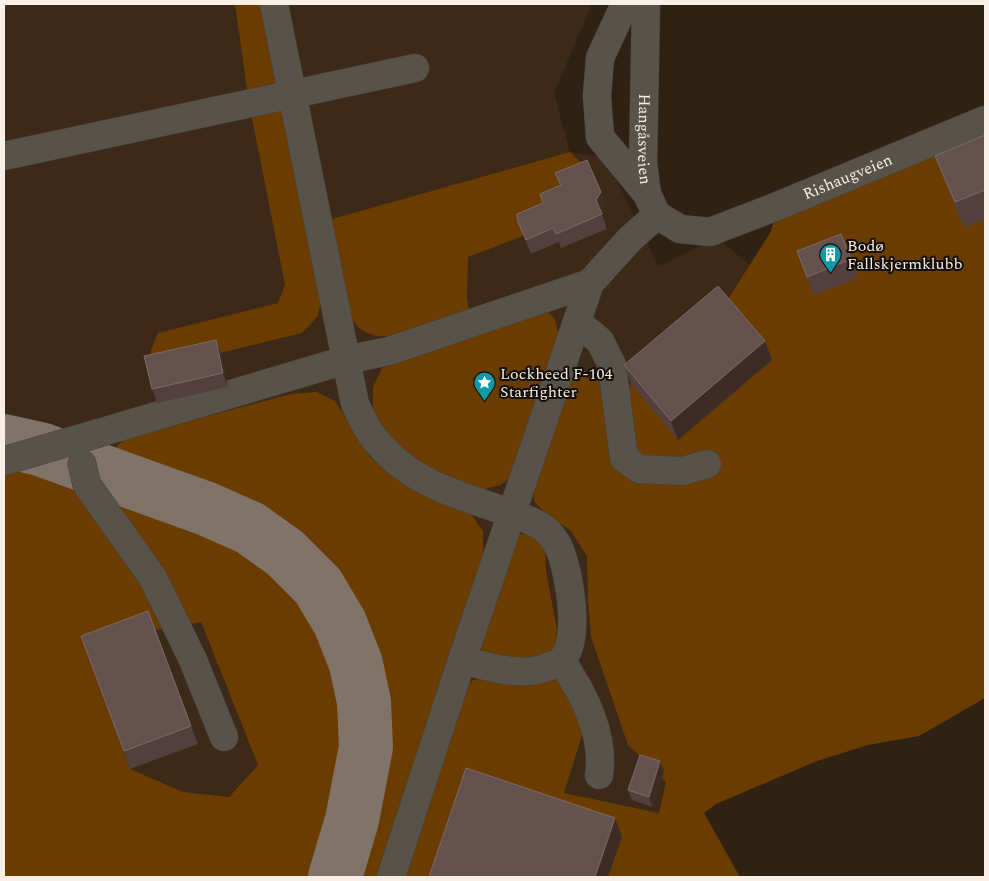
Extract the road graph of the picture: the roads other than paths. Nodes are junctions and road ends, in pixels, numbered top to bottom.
1 (274, 4) edge
2 (625, 4) edge
3 (646, 4) edge
4 (415, 68) dead end
5 (292, 94) junction
6 (985, 120) edge
7 (4, 156) edge
8 (652, 204) junction
9 (590, 283) junction
10 (577, 322) junction
11 (346, 360) junction
12 (4, 461) edge
13 (82, 464) dead end
14 (707, 464) dead end
15 (512, 513) junction
16 (462, 660) junction
17 (561, 661) junction
18 (224, 737) dead end
19 (598, 775) dead end
20 (391, 877) edge

1 - 5 street
2 - 8 street
3 - 8 street, Hangåsveien
4 - 5 street
5 - 7 street
5 - 11 street
6 - 8 street, Rishaugveien
8 - 9 street
9 - 10 street
9 - 11 street
10 - 14 street
10 - 15 street
11 - 12 street
11 - 15 street
13 - 18 street
15 - 16 street
15 - 17 street
16 - 17 street
16 - 20 street
17 - 19 street

